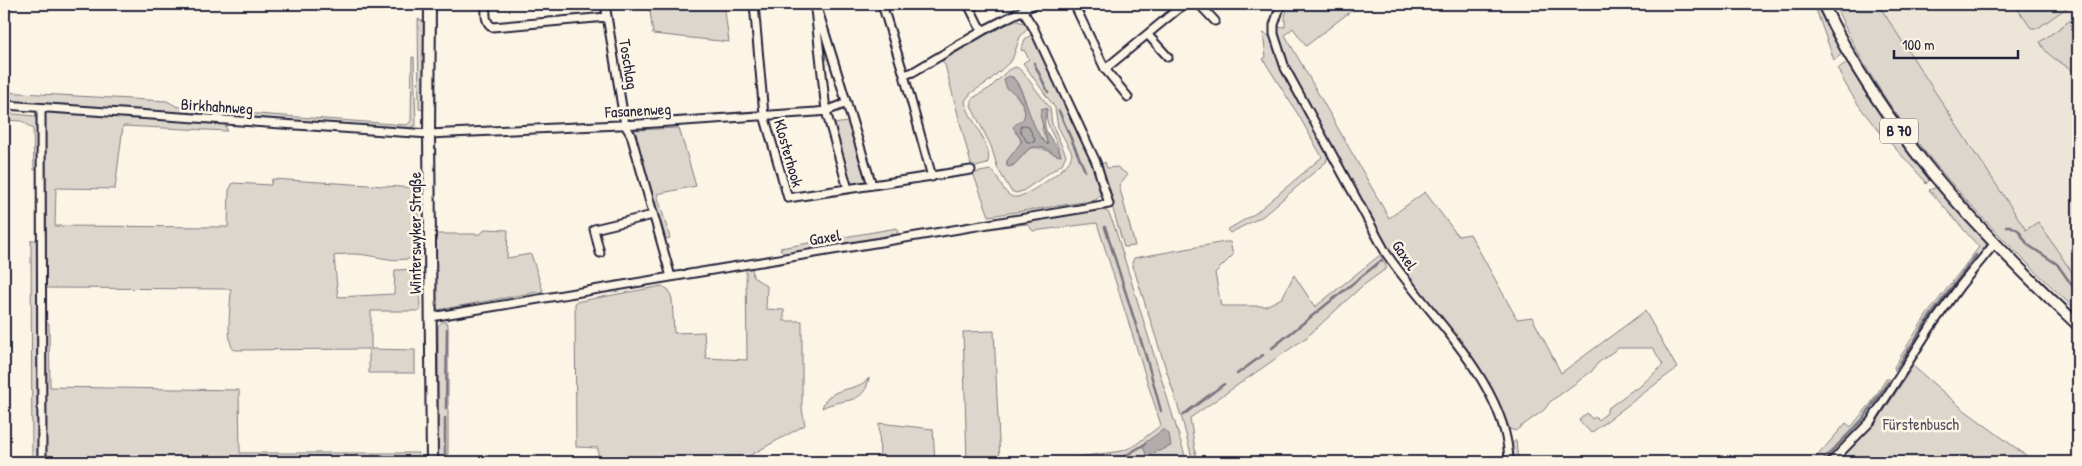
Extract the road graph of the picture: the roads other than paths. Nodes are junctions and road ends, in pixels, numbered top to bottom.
1 (430, 4) edge
2 (486, 4) edge
3 (604, 4) edge
4 (754, 4) edge
5 (816, 4) edge
6 (882, 4) edge
7 (968, 4) edge
8 (1035, 4) edge
9 (1074, 4) edge
10 (1184, 4) edge
11 (1199, 4) edge
12 (1281, 4) edge
13 (1823, 4) edge
14 (1022, 10) junction
15 (607, 17) junction
16 (1215, 22) dead end
17 (984, 30) junction
18 (1148, 35) junction
19 (1168, 58) dead end
20 (1105, 70) junction
21 (904, 75) junction
22 (1128, 97) dead end
23 (847, 103) junction
24 (4, 105) edge
25 (41, 108) junction
26 (826, 111) junction
27 (764, 115) junction
28 (624, 125) junction
29 (429, 134) junction
30 (971, 170) dead end
31 (932, 177) junction
32 (872, 185) junction
33 (848, 189) junction
34 (654, 214) junction
35 (1995, 243) junction
36 (600, 253) dead end
37 (671, 277) junction
38 (431, 317) junction
39 (2078, 325) edge
40 (42, 462) edge
41 (432, 462) edge
42 (1509, 462) edge
43 (1831, 462) edge

1 - 29 street, Winterswyker Straße
2 - 15 street
3 - 15 street, Toschlag
4 - 27 street
5 - 23 street
5 - 26 street
6 - 21 street
7 - 17 street
8 - 14 street
9 - 20 street
10 - 18 street
11 - 16 street
12 - 42 street, Gaxel
13 - 35 street, B 70
14 - 17 street
14 - 37 street, Gaxel
15 - 28 street, Toschlag
17 - 21 street
18 - 19 street
18 - 20 street
20 - 22 street
21 - 31 street
23 - 26 street, Fasanenweg
23 - 32 street
24 - 25 street, Birkhahnweg
25 - 29 street, Birkhahnweg
25 - 40 street
26 - 27 street, Fasanenweg
26 - 33 street
27 - 28 street, Fasanenweg
27 - 33 street, Klosterhook
28 - 29 street, Fasanenweg
28 - 34 street, Toschlag
29 - 38 street, Winterswyker Straße
30 - 31 street, Klosterhook
31 - 32 street, Klosterhook
32 - 33 street, Klosterhook
34 - 36 street
34 - 37 street, Toschlag
35 - 39 street, B 70
35 - 43 street
37 - 38 street, Gaxel
38 - 41 street, Winterswyker Straße

